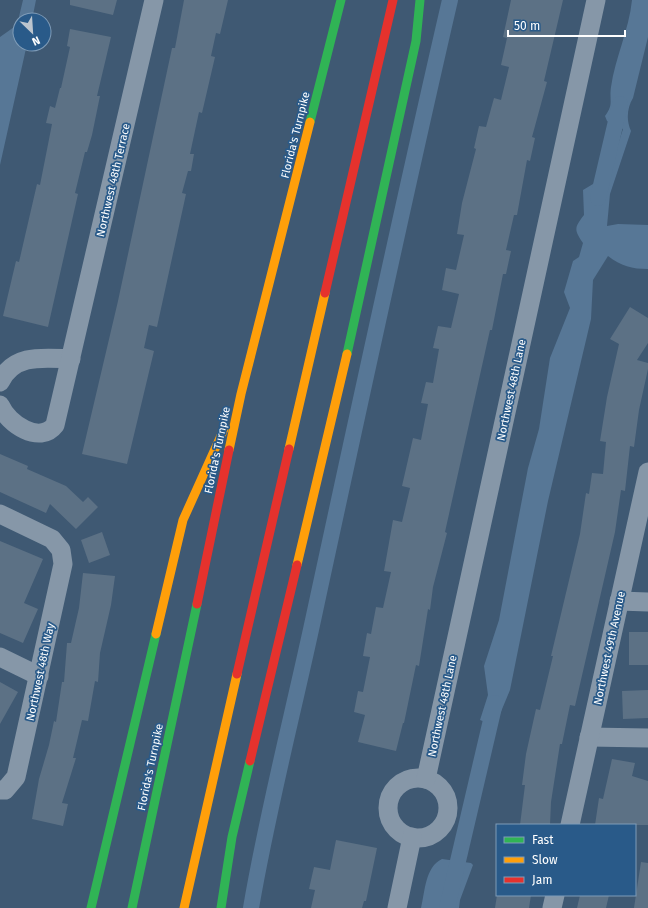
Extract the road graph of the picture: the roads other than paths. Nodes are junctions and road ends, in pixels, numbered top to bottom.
1 (154, 0) edge
2 (342, 0) edge
3 (392, 0) edge
4 (420, 0) edge
5 (596, 0) edge
6 (71, 359) junction
7 (0, 382) edge
8 (241, 394) junction
9 (0, 405) edge
10 (648, 472) edge
11 (0, 514) edge
12 (619, 601) junction
13 (648, 602) edge
14 (0, 657) edge
15 (39, 676) junction
16 (589, 737) junction
17 (648, 738) edge
18 (426, 779) junction
19 (2, 790) edge
20 (570, 824) edge
21 (412, 837) junction
22 (555, 896) edge
23 (91, 908) edge
24 (132, 908) edge
25 (184, 908) edge
26 (221, 908) edge
27 (396, 908) edge
28 (552, 908) edge

1 - 6 street, Northwest 48th Terrace
2 - 8 highway, Florida's Turnpike
3 - 25 highway
4 - 26 highway
5 - 18 street, Northwest 48th Lane
6 - 7 street
6 - 9 street, Northwest 48th Terrace
8 - 23 highway
8 - 24 highway, Florida's Turnpike
10 - 12 street, Northwest 49th Avenue
11 - 15 street, Northwest 48th Way
12 - 13 street
12 - 16 street, Northwest 49th Avenue
14 - 15 street
15 - 19 street, Northwest 48th Way
16 - 17 street
16 - 20 street, Northwest 49th Avenue
18 - 21 street
18 - 21 street
21 - 27 street
22 - 28 street

